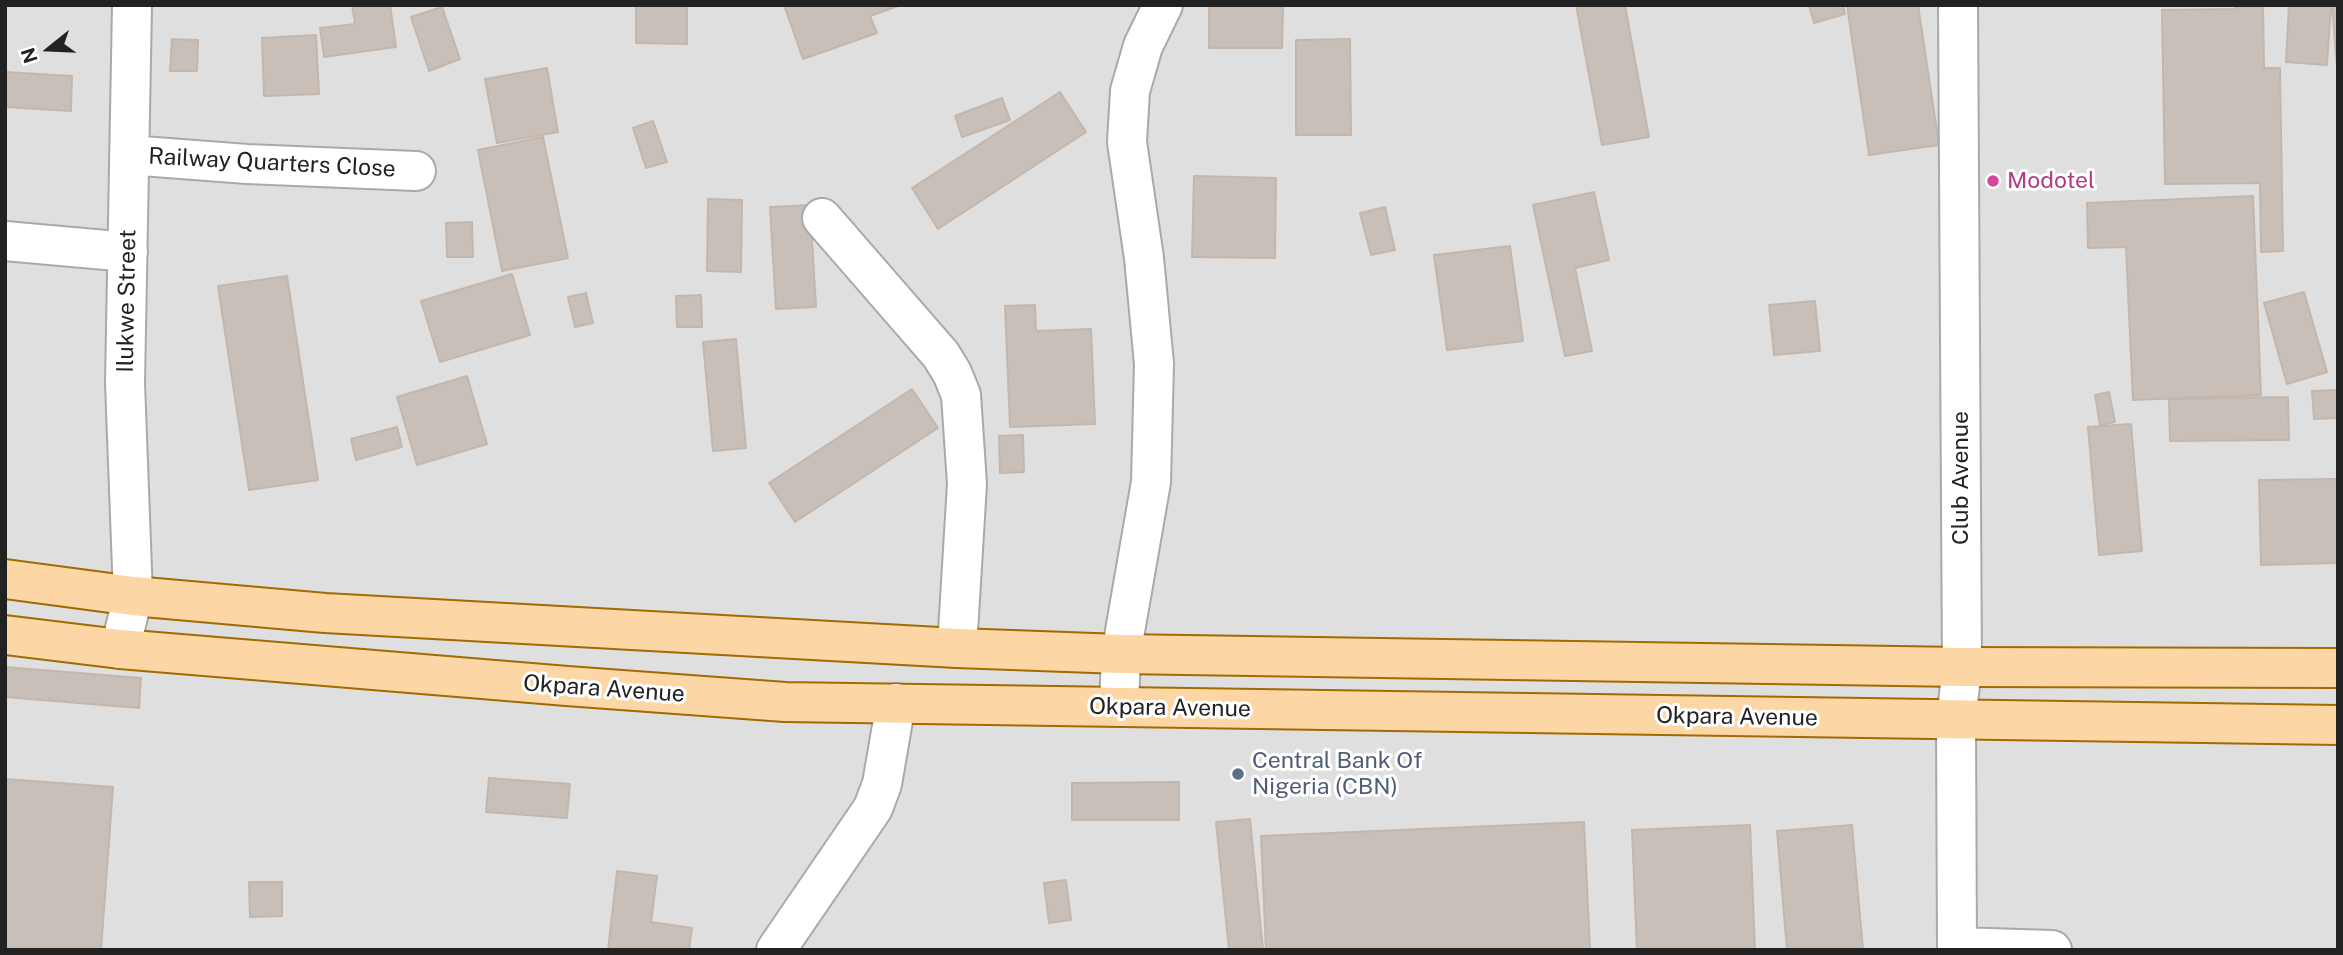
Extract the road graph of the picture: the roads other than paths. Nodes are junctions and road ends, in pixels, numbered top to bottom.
1 (132, 5) edge
2 (1163, 5) edge
3 (1958, 5) edge
4 (129, 155) junction
5 (416, 171) dead end
6 (822, 218) dead end
7 (5, 241) edge
8 (128, 252) junction
9 (5, 579) edge
10 (133, 596) junction
11 (5, 635) edge
12 (957, 648) junction
13 (120, 649) junction
14 (1121, 653) junction
15 (1962, 667) junction
16 (2338, 668) edge
17 (896, 703) junction
18 (1119, 707) junction
19 (1955, 721) junction
20 (2338, 725) edge
21 (1957, 948) edge
22 (776, 950) edge
23 (2052, 950) edge

1 - 4 street, Ilukwe Street
2 - 14 street
3 - 15 street, Club Avenue
4 - 5 street, Railway Quarters Close
4 - 8 street, Ilukwe Street
6 - 12 street
7 - 8 street
8 - 10 street, Ilukwe Street
9 - 10 main road
10 - 12 main road
10 - 13 street, Ilukwe Street
11 - 13 main road, Okpara Avenue
12 - 14 main road
13 - 17 main road, Okpara Avenue
14 - 15 main road
14 - 18 street
15 - 16 main road
15 - 19 street, Club Avenue
17 - 18 main road, Okpara Avenue
17 - 22 street
18 - 19 main road, Okpara Avenue
19 - 20 main road, Okpara Avenue
19 - 21 street, Club Avenue
21 - 23 street

